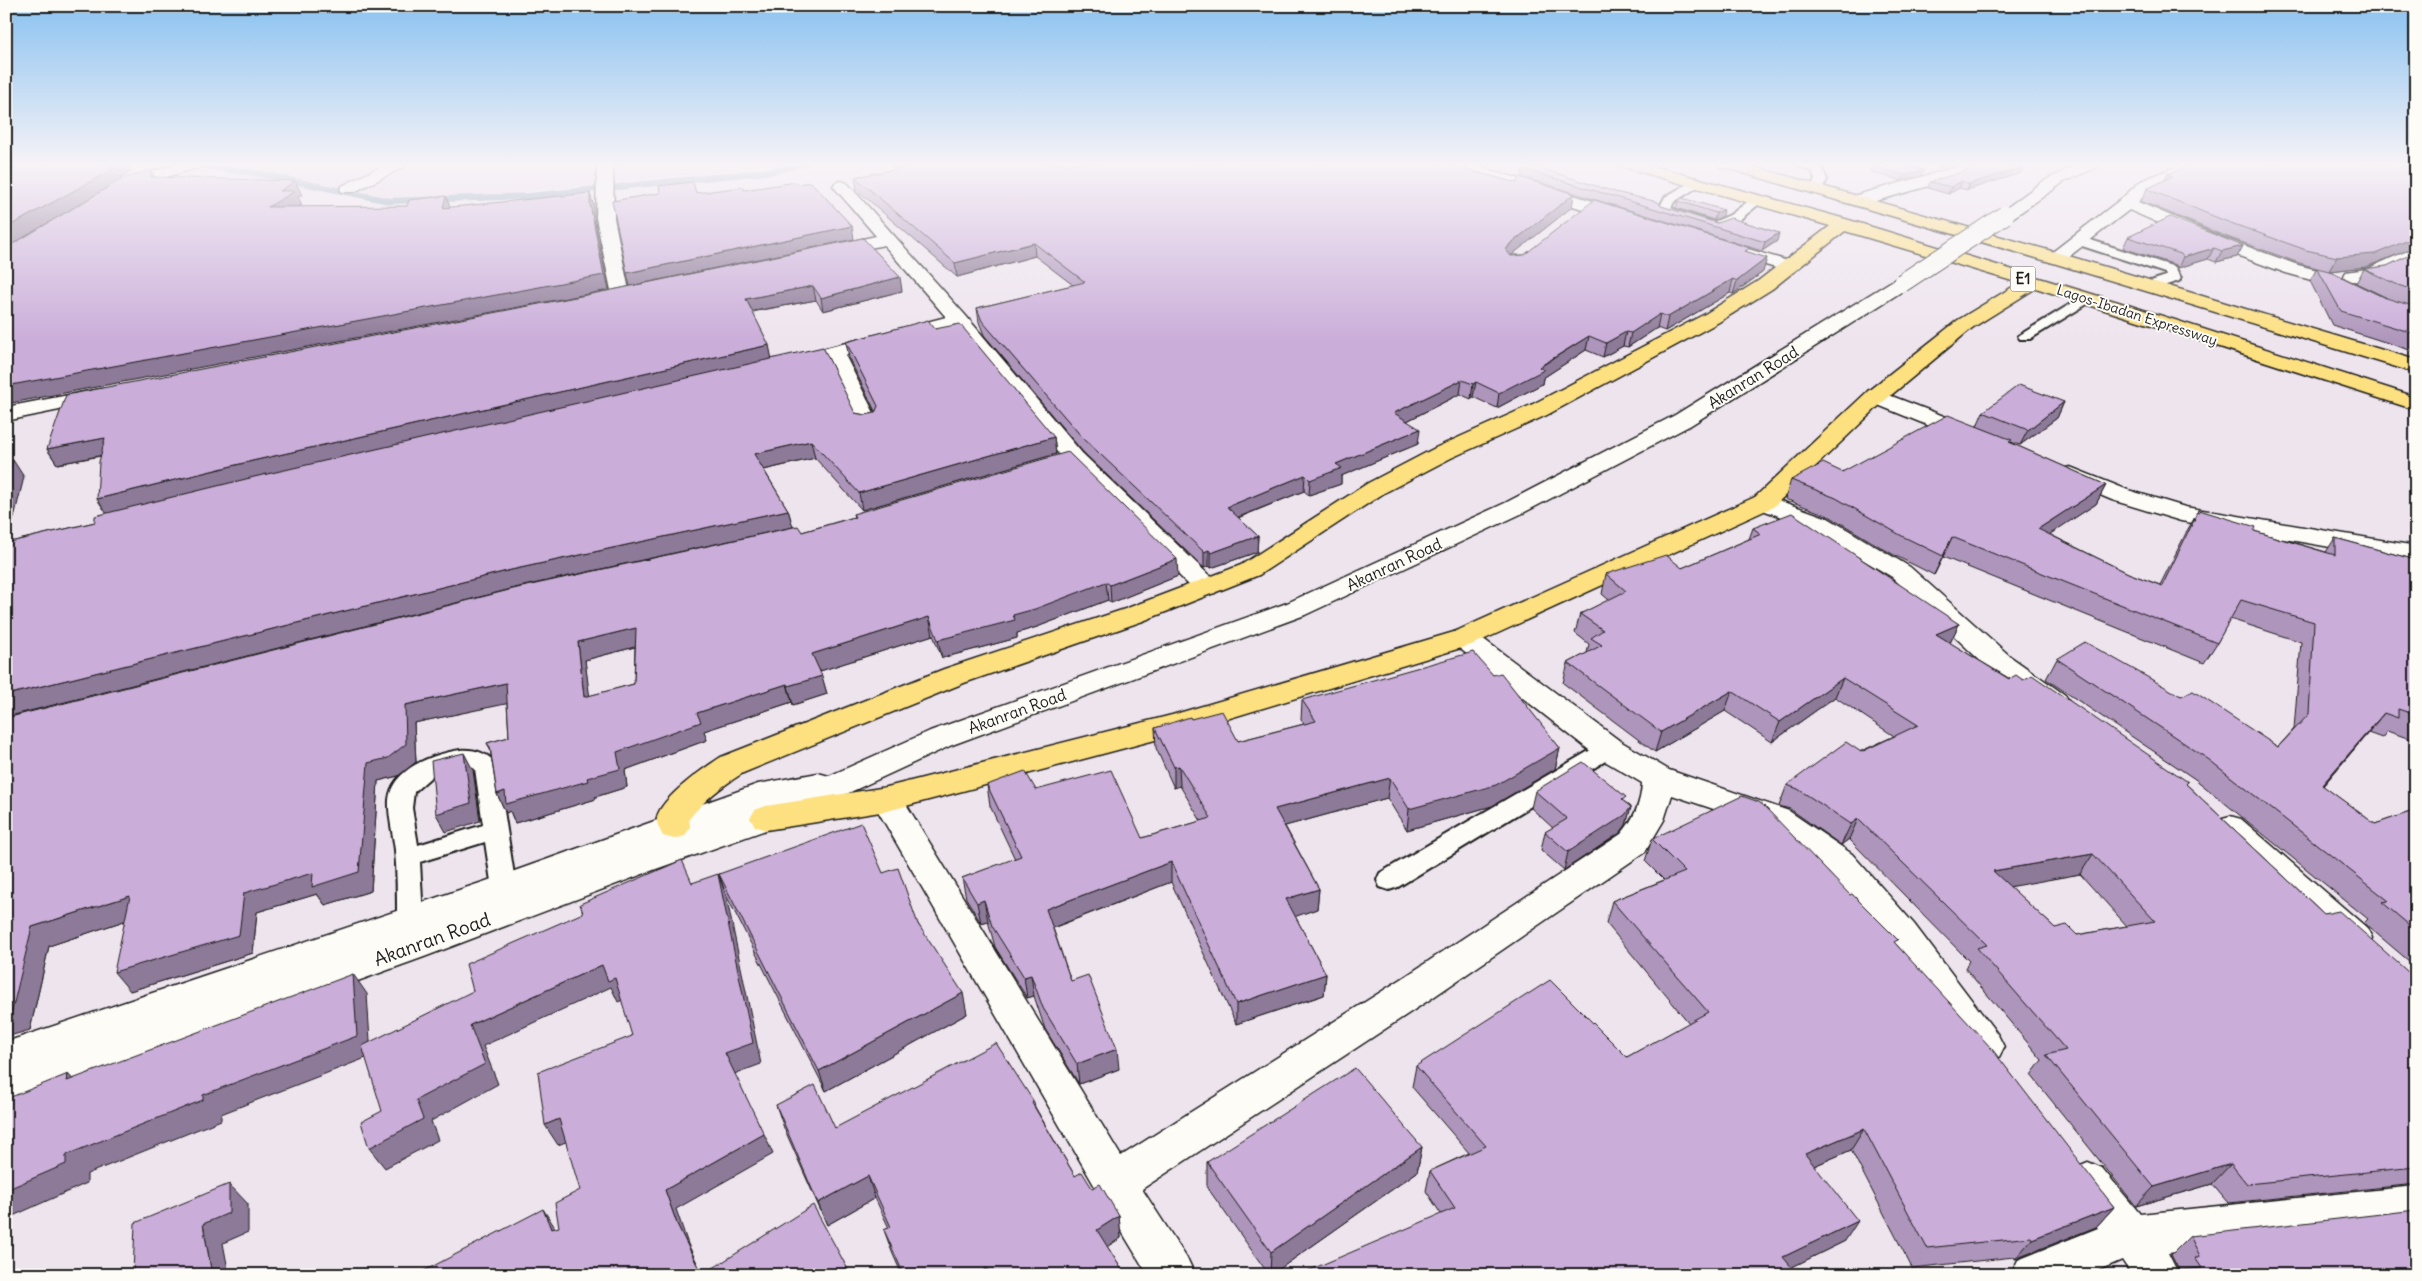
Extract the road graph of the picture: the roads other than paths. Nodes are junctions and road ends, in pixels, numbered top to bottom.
1 (606, 223) edge
2 (874, 223) edge
3 (1705, 223) edge
4 (1723, 223) edge
5 (1839, 223) edge
6 (1936, 223) edge
7 (1993, 223) edge
8 (2101, 223) edge
9 (2173, 223) edge
10 (1843, 224) junction
11 (889, 239) junction
12 (2078, 240) junction
13 (1712, 244) edge
14 (2416, 252) edge
15 (812, 255) edge
16 (2056, 258) junction
17 (1789, 267) junction
18 (2329, 279) junction
19 (2034, 282) junction
20 (2150, 286) junction
21 (621, 295) edge
22 (2087, 298) junction
23 (2416, 317) edge
24 (959, 320) junction
25 (2025, 336) dead end
26 (834, 353) junction
27 (775, 366) edge
28 (2416, 367) edge
29 (118, 391) edge
30 (1876, 396) junction
31 (2416, 404) edge
32 (6, 414) edge
33 (868, 423) edge
34 (1996, 444) edge
35 (1074, 458) junction
36 (2050, 466) edge
37 (1045, 467) edge
38 (1764, 502) junction
39 (2416, 554) edge
40 (1206, 586) junction
41 (1464, 638) junction
42 (2080, 718) edge
43 (1609, 748) junction
44 (854, 778) junction
45 (1658, 778) junction
46 (887, 799) junction
47 (2213, 813) edge
48 (766, 818) junction
49 (674, 827) junction
50 (496, 830) junction
51 (408, 858) junction
52 (1389, 880) dead end
53 (504, 888) junction
54 (410, 919) junction
55 (2373, 954) edge
56 (6, 1059) edge
57 (2001, 1070) edge
58 (6, 1091) edge
59 (2072, 1161) edge
60 (1115, 1183) junction
61 (2416, 1206) edge
62 (2131, 1236) junction
63 (1172, 1275) edge
64 (2032, 1275) edge
65 (2157, 1275) edge

1 - 21 street
2 - 11 street
3 - 4 lane
5 - 10 highway, Lagos-Ibadan Expressway / E1
6 - 16 highway, Lagos-Ibadan Expressway / E1
7 - 44 street, Akanran Road, bridge
8 - 12 street
9 - 18 street
10 - 17 highway
10 - 19 highway, Lagos-Ibadan Expressway / E1
11 - 15 street
11 - 24 street
12 - 16 street
12 - 20 lane
13 - 17 street
14 - 18 street
16 - 20 highway, Lagos-Ibadan Expressway / E1
17 - 40 highway
18 - 23 street
19 - 22 highway, Lagos-Ibadan Expressway / E1
19 - 30 highway
20 - 28 highway, Lagos-Ibadan Expressway / E1
22 - 25 lane
22 - 31 highway, Lagos-Ibadan Expressway / E1
24 - 26 street
24 - 35 street
26 - 27 street
26 - 33 street
29 - 32 street
30 - 34 street
30 - 38 highway
35 - 37 street
35 - 40 street
36 - 39 street
38 - 41 highway
38 - 42 street
40 - 49 highway
41 - 43 street
41 - 46 highway
43 - 45 street
43 - 52 lane
44 - 48 street, Akanran Road
44 - 49 street, Akanran Road
45 - 57 street
45 - 60 street
46 - 48 highway
46 - 60 street
47 - 55 street
48 - 58 street, Akanran Road
49 - 53 street, Akanran Road
50 - 51 lane
50 - 51 lane
50 - 53 lane
51 - 54 lane
53 - 54 street, Akanran Road
54 - 56 street, Akanran Road
59 - 62 street
60 - 63 street
61 - 62 street
62 - 64 street
62 - 65 street

